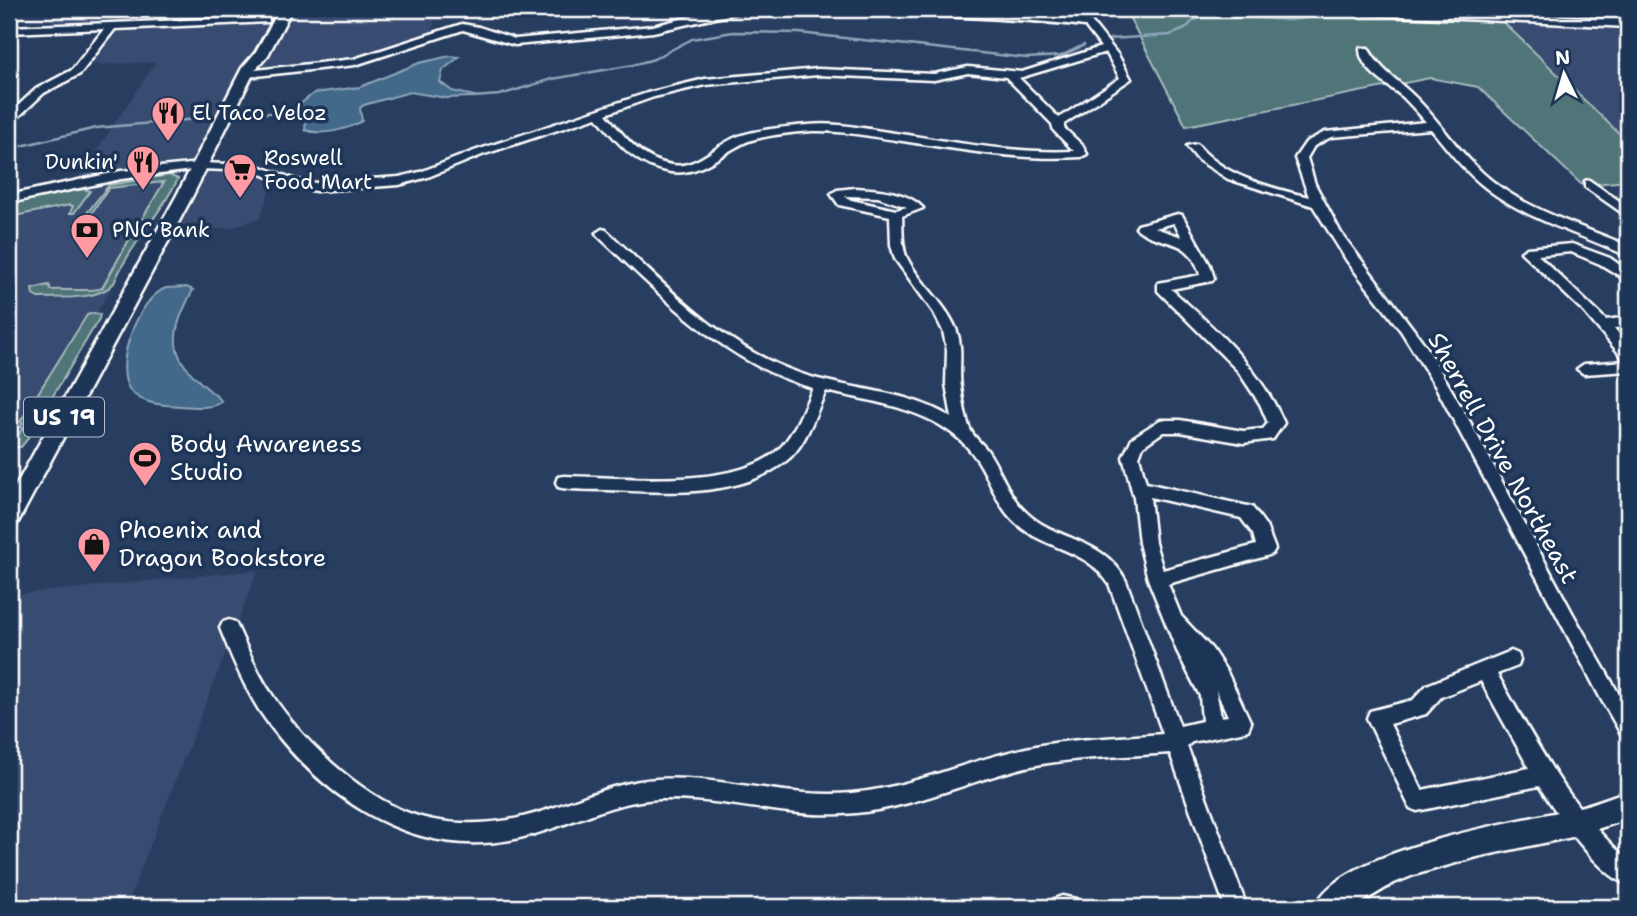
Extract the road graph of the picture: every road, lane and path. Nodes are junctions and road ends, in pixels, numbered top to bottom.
1 (286, 9) edge
2 (750, 9) edge
3 (881, 9) edge
4 (1338, 9) edge
5 (1561, 9) edge
6 (1628, 12) edge
7 (269, 14) edge
8 (1628, 24) edge
9 (112, 26) junction
10 (9, 30) edge
11 (1108, 48) junction
12 (1364, 50) dead end
13 (248, 71) junction
14 (1011, 75) junction
15 (599, 112) junction
16 (9, 120) edge
17 (1058, 123) junction
18 (1434, 125) junction
19 (1193, 146) dead end
20 (200, 166) junction
21 (1589, 184) dead end
22 (9, 200) edge
23 (1319, 204) junction
24 (896, 214) junction
25 (1628, 214) edge
26 (602, 233) dead end
27 (1194, 248) dead end
28 (1628, 251) edge
29 (1628, 277) edge
30 (1628, 322) edge
31 (1602, 324) junction
32 (1628, 354) edge
33 (1628, 366) edge
34 (1584, 369) dead end
35 (821, 386) junction
36 (963, 433) junction
37 (564, 482) dead end
38 (1139, 488) junction
39 (9, 518) edge
40 (1157, 579) junction
41 (1172, 619) junction
42 (229, 628) dead end
43 (1511, 660) dead end
44 (1485, 670) junction
45 (1213, 727) junction
46 (1628, 727) edge
47 (1175, 743) junction
48 (1544, 775) junction
49 (1628, 804) edge
50 (1577, 821) junction
51 (1628, 874) edge
52 (1236, 907) edge
53 (1330, 907) edge

1 - 13 main road, US 19
2 - 13 street
3 - 11 street
4 - 8 highway
5 - 6 highway
7 - 9 street
7 - 13 main road, US 19
9 - 10 street
9 - 16 street
11 - 14 street
11 - 17 street
12 - 18 street
13 - 20 main road, US 19
14 - 15 street
14 - 17 street
15 - 17 street
15 - 20 street
18 - 23 street, Sherrell Drive Northeast
18 - 28 street
19 - 23 street
20 - 22 street
20 - 39 main road, US 19
21 - 25 street
23 - 46 street, Sherrell Drive Northeast
24 - 24 street
24 - 36 street
26 - 35 street
27 - 38 street
29 - 31 street
30 - 31 street
31 - 32 street
33 - 34 street
35 - 36 street
35 - 37 street
36 - 47 street
38 - 40 street
38 - 40 street
40 - 41 street
41 - 45 street
41 - 45 street
42 - 47 street
43 - 44 street
44 - 48 street
44 - 48 street
45 - 47 street
47 - 52 street
48 - 50 street
49 - 50 main road
50 - 51 street
50 - 53 main road

